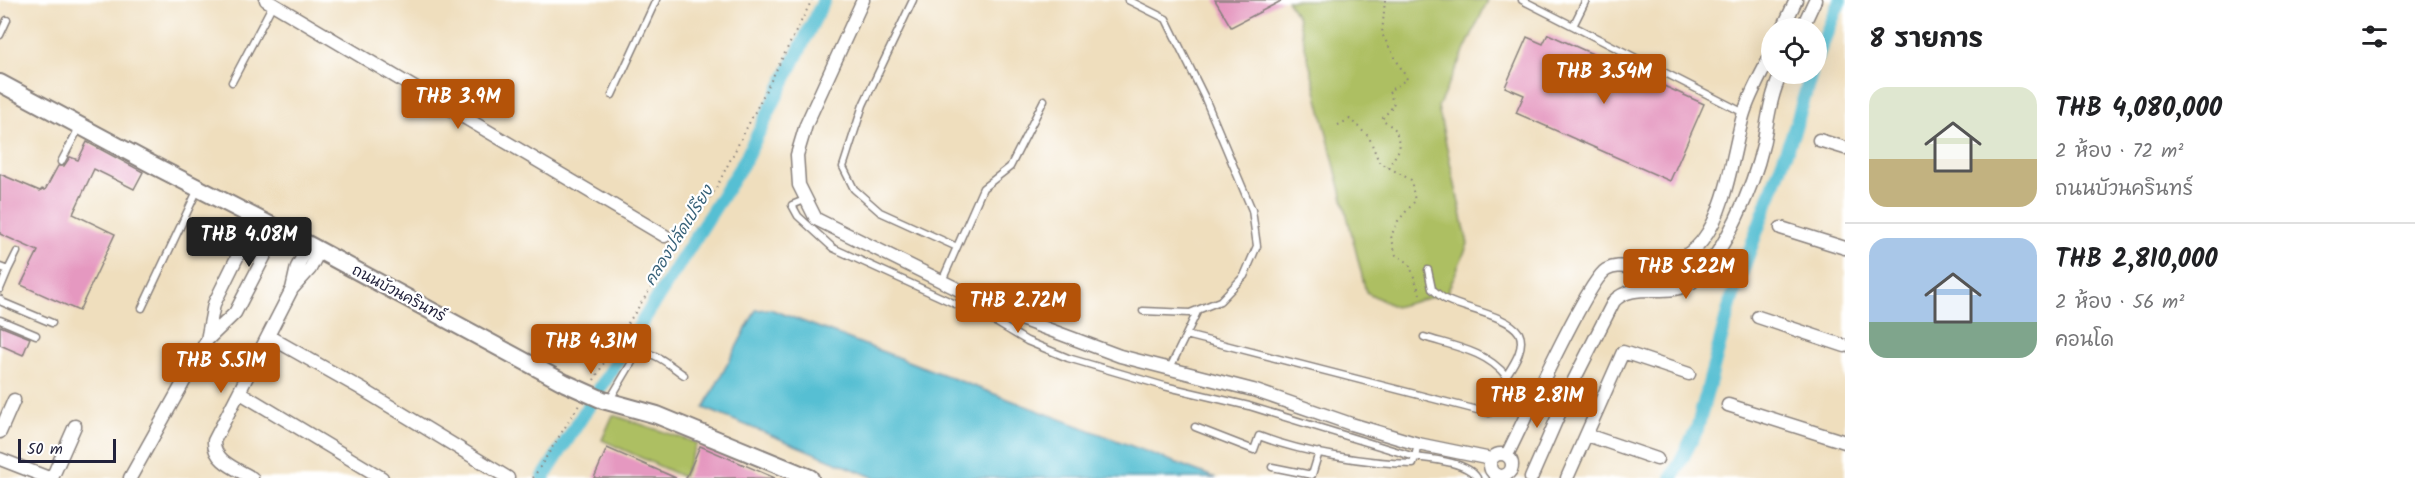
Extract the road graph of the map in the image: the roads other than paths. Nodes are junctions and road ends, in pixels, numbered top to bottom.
1 (656, 0) edge
2 (863, 0) edge
3 (913, 0) edge
4 (1128, 0) edge
5 (1522, 0) edge
6 (1586, 0) edge
7 (1796, 0) edge
8 (1815, 0) edge
9 (270, 2) edge
10 (1788, 18) edge
11 (1807, 18) edge
12 (7, 20) dead end
13 (1574, 27) junction
14 (0, 35) edge
15 (1761, 77) edge
16 (232, 82) dead end
17 (0, 83) edge
18 (1777, 84) edge
19 (612, 95) dead end
20 (1044, 100) dead end
21 (1744, 113) junction
22 (80, 127) junction
23 (1819, 140) dead end
24 (1845, 148) edge
25 (61, 162) dead end
26 (198, 189) junction
27 (807, 200) junction
28 (256, 219) junction
29 (1781, 228) dead end
30 (278, 230) junction
31 (665, 237) dead end
32 (957, 247) junction
33 (314, 248) junction
34 (1845, 248) edge
35 (17, 252) dead end
36 (0, 267) edge
37 (8, 270) junction
38 (1428, 270) dead end
39 (942, 281) junction
40 (0, 289) edge
41 (0, 299) edge
42 (142, 308) dead end
43 (1198, 310) junction
44 (1143, 311) dead end
45 (1758, 317) dead end
46 (0, 320) edge
47 (52, 322) dead end
48 (36, 335) dead end
49 (1186, 335) junction
50 (268, 336) junction
51 (1424, 337) dead end
52 (207, 340) junction
53 (1845, 346) edge
54 (1170, 368) junction
55 (1689, 374) dead end
56 (684, 375) dead end
57 (1506, 376) junction
58 (239, 392) junction
59 (14, 400) dead end
60 (606, 401) junction
61 (1728, 405) dead end
62 (75, 426) dead end
63 (1195, 427) dead end
64 (0, 432) edge
65 (1587, 435) junction
66 (1845, 442) edge
67 (1418, 444) junction
68 (1319, 452) junction
69 (1507, 455) junction
70 (1415, 457) junction
71 (0, 459) edge
72 (1491, 459) junction
73 (1657, 459) dead end
74 (1272, 467) dead end
75 (1495, 476) edge
76 (50, 478) edge
77 (130, 478) edge
78 (252, 478) edge
79 (382, 478) edge
80 (508, 478) edge
81 (810, 478) edge
82 (1477, 478) edge
83 (1531, 478) edge
84 (1567, 478) edge

1 - 19 lane
2 - 27 street
3 - 32 lane
4 - 43 lane
5 - 13 lane
6 - 13 lane
7 - 10 street
8 - 11 street
9 - 16 lane
9 - 31 street
12 - 14 lane
13 - 21 lane
15 - 21 street
17 - 22 street, ถนนบัวนครินทร์
18 - 83 street
20 - 32 lane
21 - 69 street
22 - 25 lane
22 - 26 street, ถนนบัวนครินทร์
23 - 24 street
26 - 28 street, ถนนบัวนครินทร์
26 - 42 lane
27 - 39 street
27 - 70 lane
28 - 30 street, ถนนบัวนครินทร์
28 - 52 street
29 - 34 street
30 - 33 street, ถนนบัวนครินทร์
30 - 52 street
32 - 39 lane
33 - 50 street
33 - 60 street, ถนนบัวนครินทร์
35 - 37 lane
36 - 37 lane
37 - 40 lane
38 - 57 lane
39 - 54 street
41 - 47 lane
43 - 44 lane
43 - 49 lane
45 - 53 street
46 - 48 lane
49 - 54 lane
49 - 57 lane
50 - 58 street
50 - 80 street
51 - 57 lane
52 - 77 street
54 - 67 street
55 - 65 street
56 - 60 lane
58 - 78 street
58 - 79 street
59 - 64 street
60 - 81 street, ถนนบัวนครินทร์
61 - 66 street
62 - 76 street
63 - 68 lane
65 - 73 street
65 - 84 street
67 - 70 lane
67 - 72 street
68 - 70 lane
68 - 74 lane
69 - 72 street
69 - 75 street
70 - 82 lane
71 - 76 street
72 - 75 street

